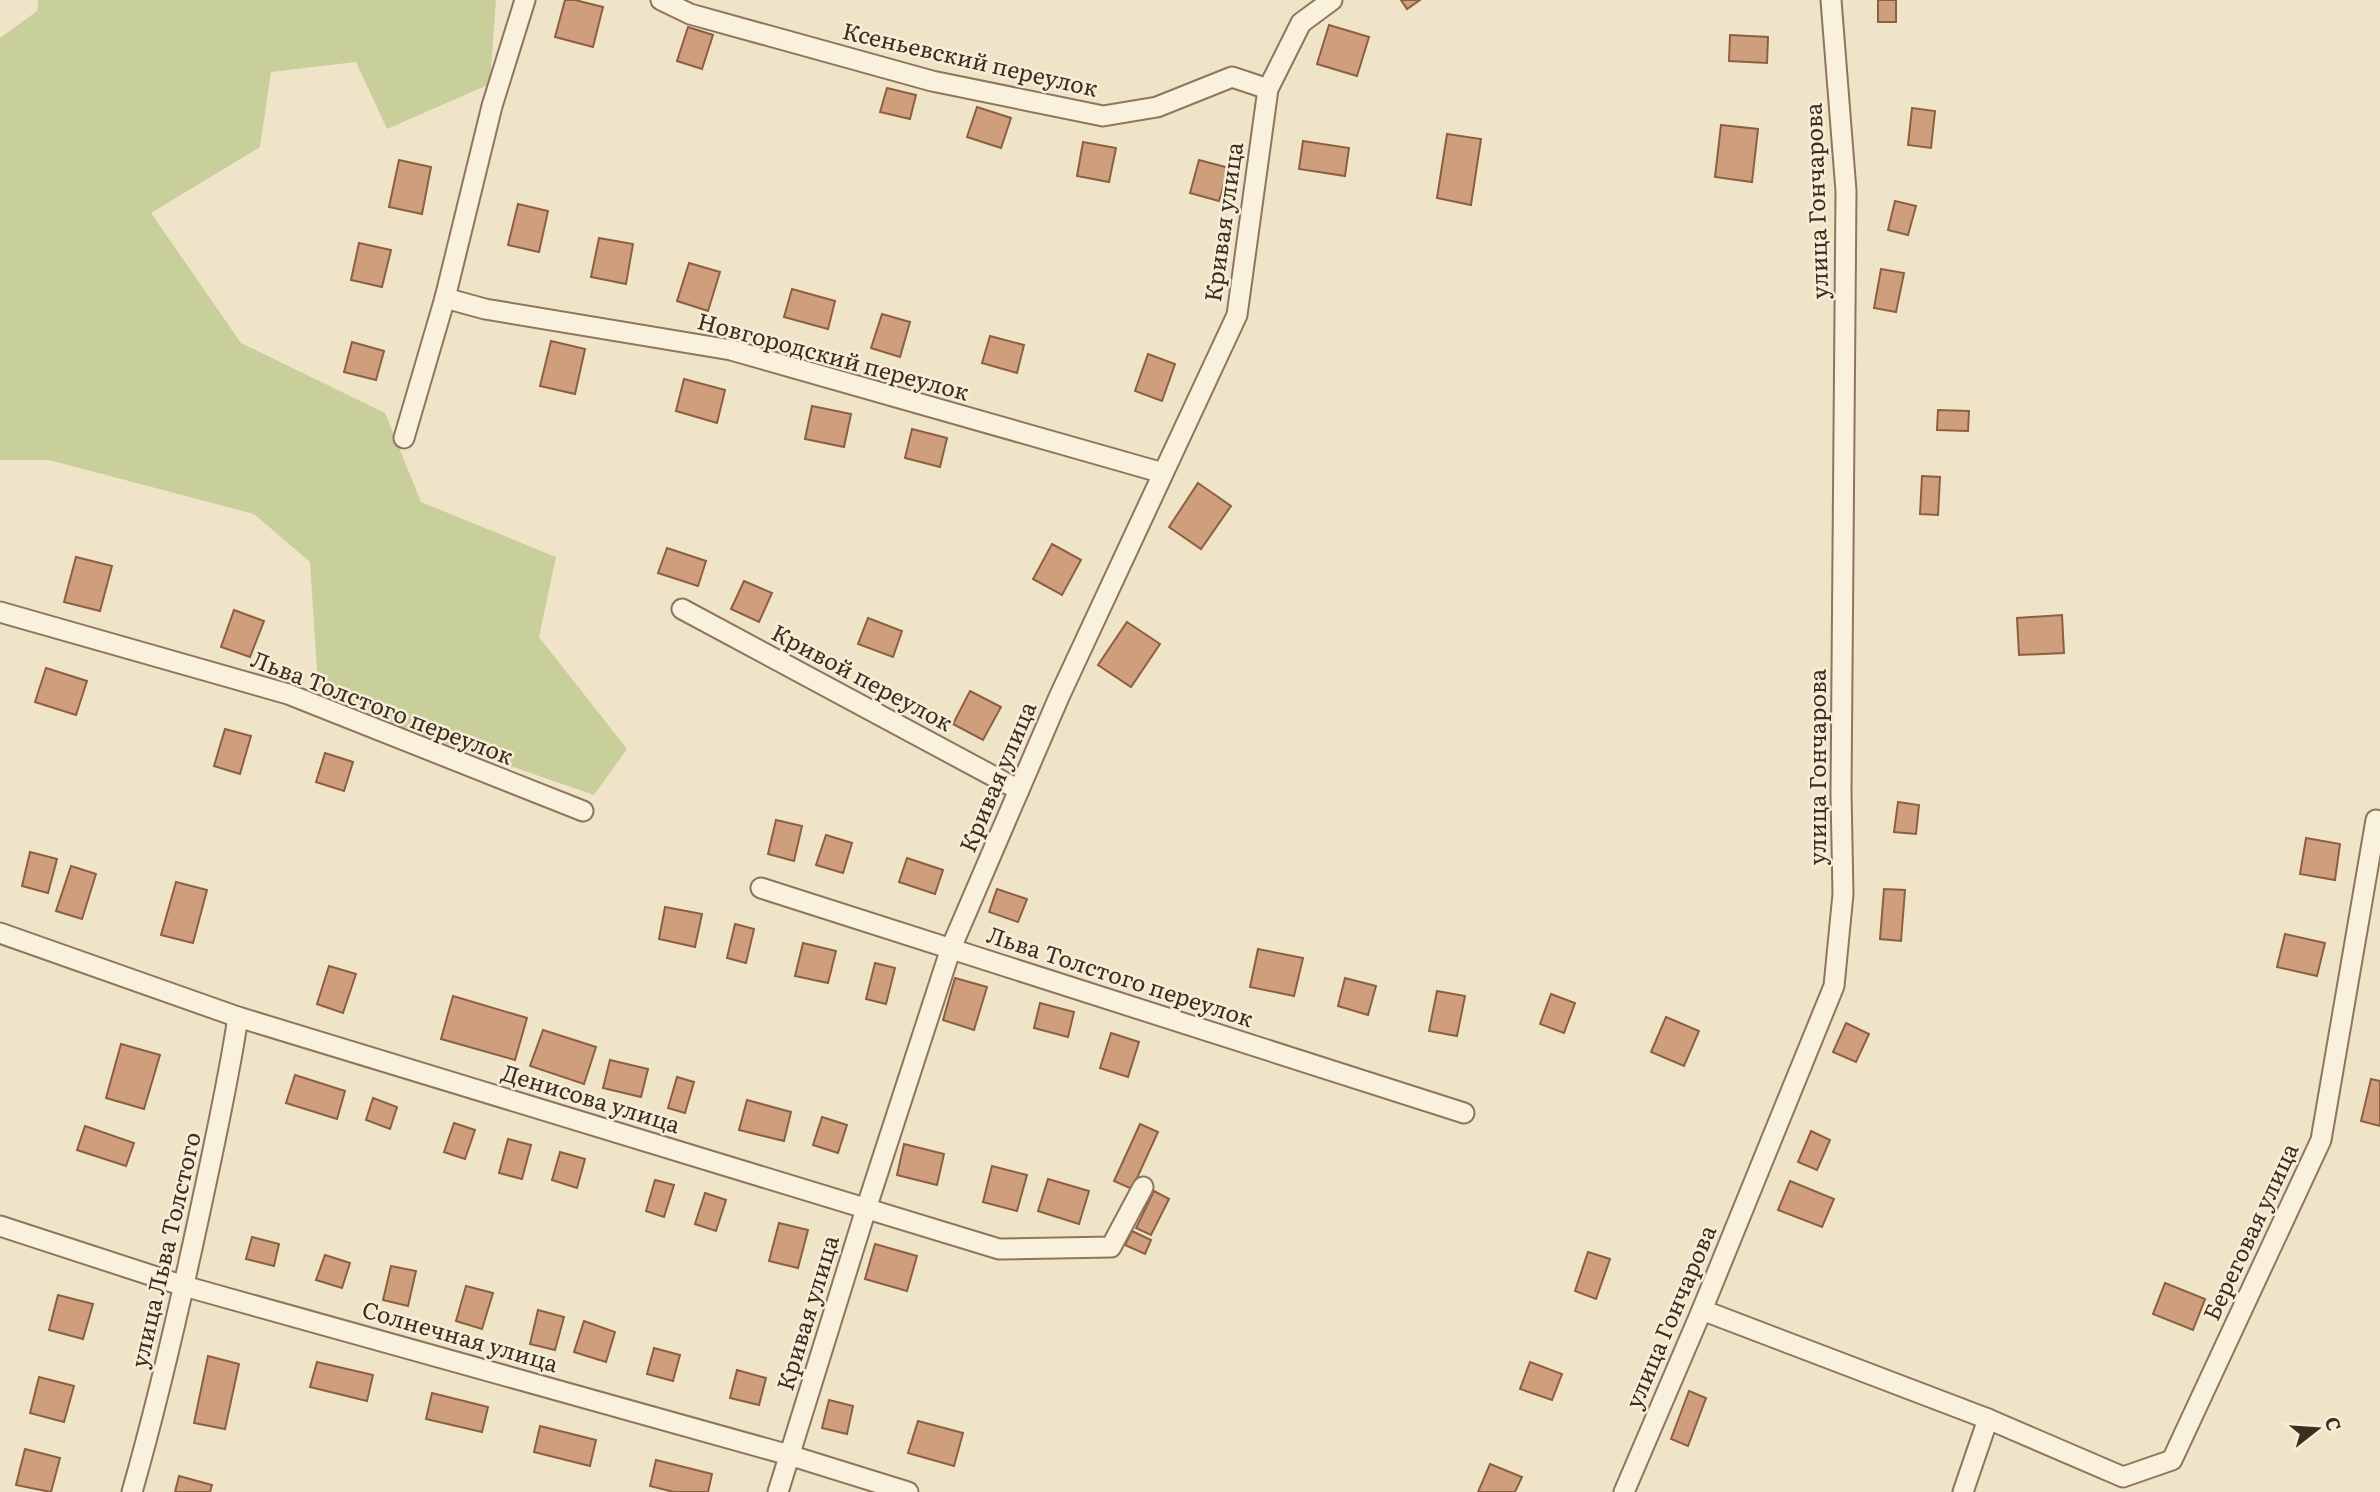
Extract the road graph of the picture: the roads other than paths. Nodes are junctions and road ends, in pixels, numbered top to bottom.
1 (525, 0) edge
2 (661, 0) edge
3 (1332, 0) edge
4 (1831, 0) edge
5 (1268, 89) junction
6 (446, 298) junction
7 (404, 438) dead end
8 (1163, 473) junction
9 (682, 609) dead end
10 (0, 612) edge
11 (1019, 790) junction
12 (583, 811) dead end
13 (2376, 820) dead end
14 (761, 888) dead end
15 (0, 933) edge
16 (951, 948) junction
17 (238, 1017) junction
18 (1464, 1113) dead end
19 (1143, 1187) dead end
20 (866, 1209) junction
21 (0, 1226) edge
22 (184, 1286) junction
23 (1702, 1310) junction
24 (1988, 1419) junction
25 (789, 1455) junction
26 (132, 1492) edge
27 (778, 1492) edge
28 (908, 1492) edge
29 (1624, 1492) edge
30 (1962, 1492) edge

1 - 6 street
2 - 5 street, Ксеньевский переулок
3 - 5 street, Кривая улица
4 - 23 street, улица Гончарова
5 - 8 street, Кривая улица
6 - 7 street
6 - 8 street, Новгородский переулок
8 - 11 street, Кривая улица
9 - 11 street, Кривой переулок
10 - 12 street, Льва Толстого переулок
11 - 16 street, Кривая улица
13 - 24 street, Береговая улица
14 - 16 street, Льва Толстого переулок
15 - 17 street, Денисова улица
16 - 18 street, Льва Толстого переулок
16 - 20 street, Кривая улица
17 - 20 street, Денисова улица
17 - 22 street, улица Льва Толстого
19 - 20 street, Денисова улица
20 - 25 street, Кривая улица
21 - 22 street, Солнечная улица
22 - 25 street, Солнечная улица
22 - 26 street, улица Льва Толстого
23 - 24 street, Береговая улица
23 - 29 street, улица Гончарова
24 - 30 street
25 - 27 street, Кривая улица
25 - 28 street, Солнечная улица

